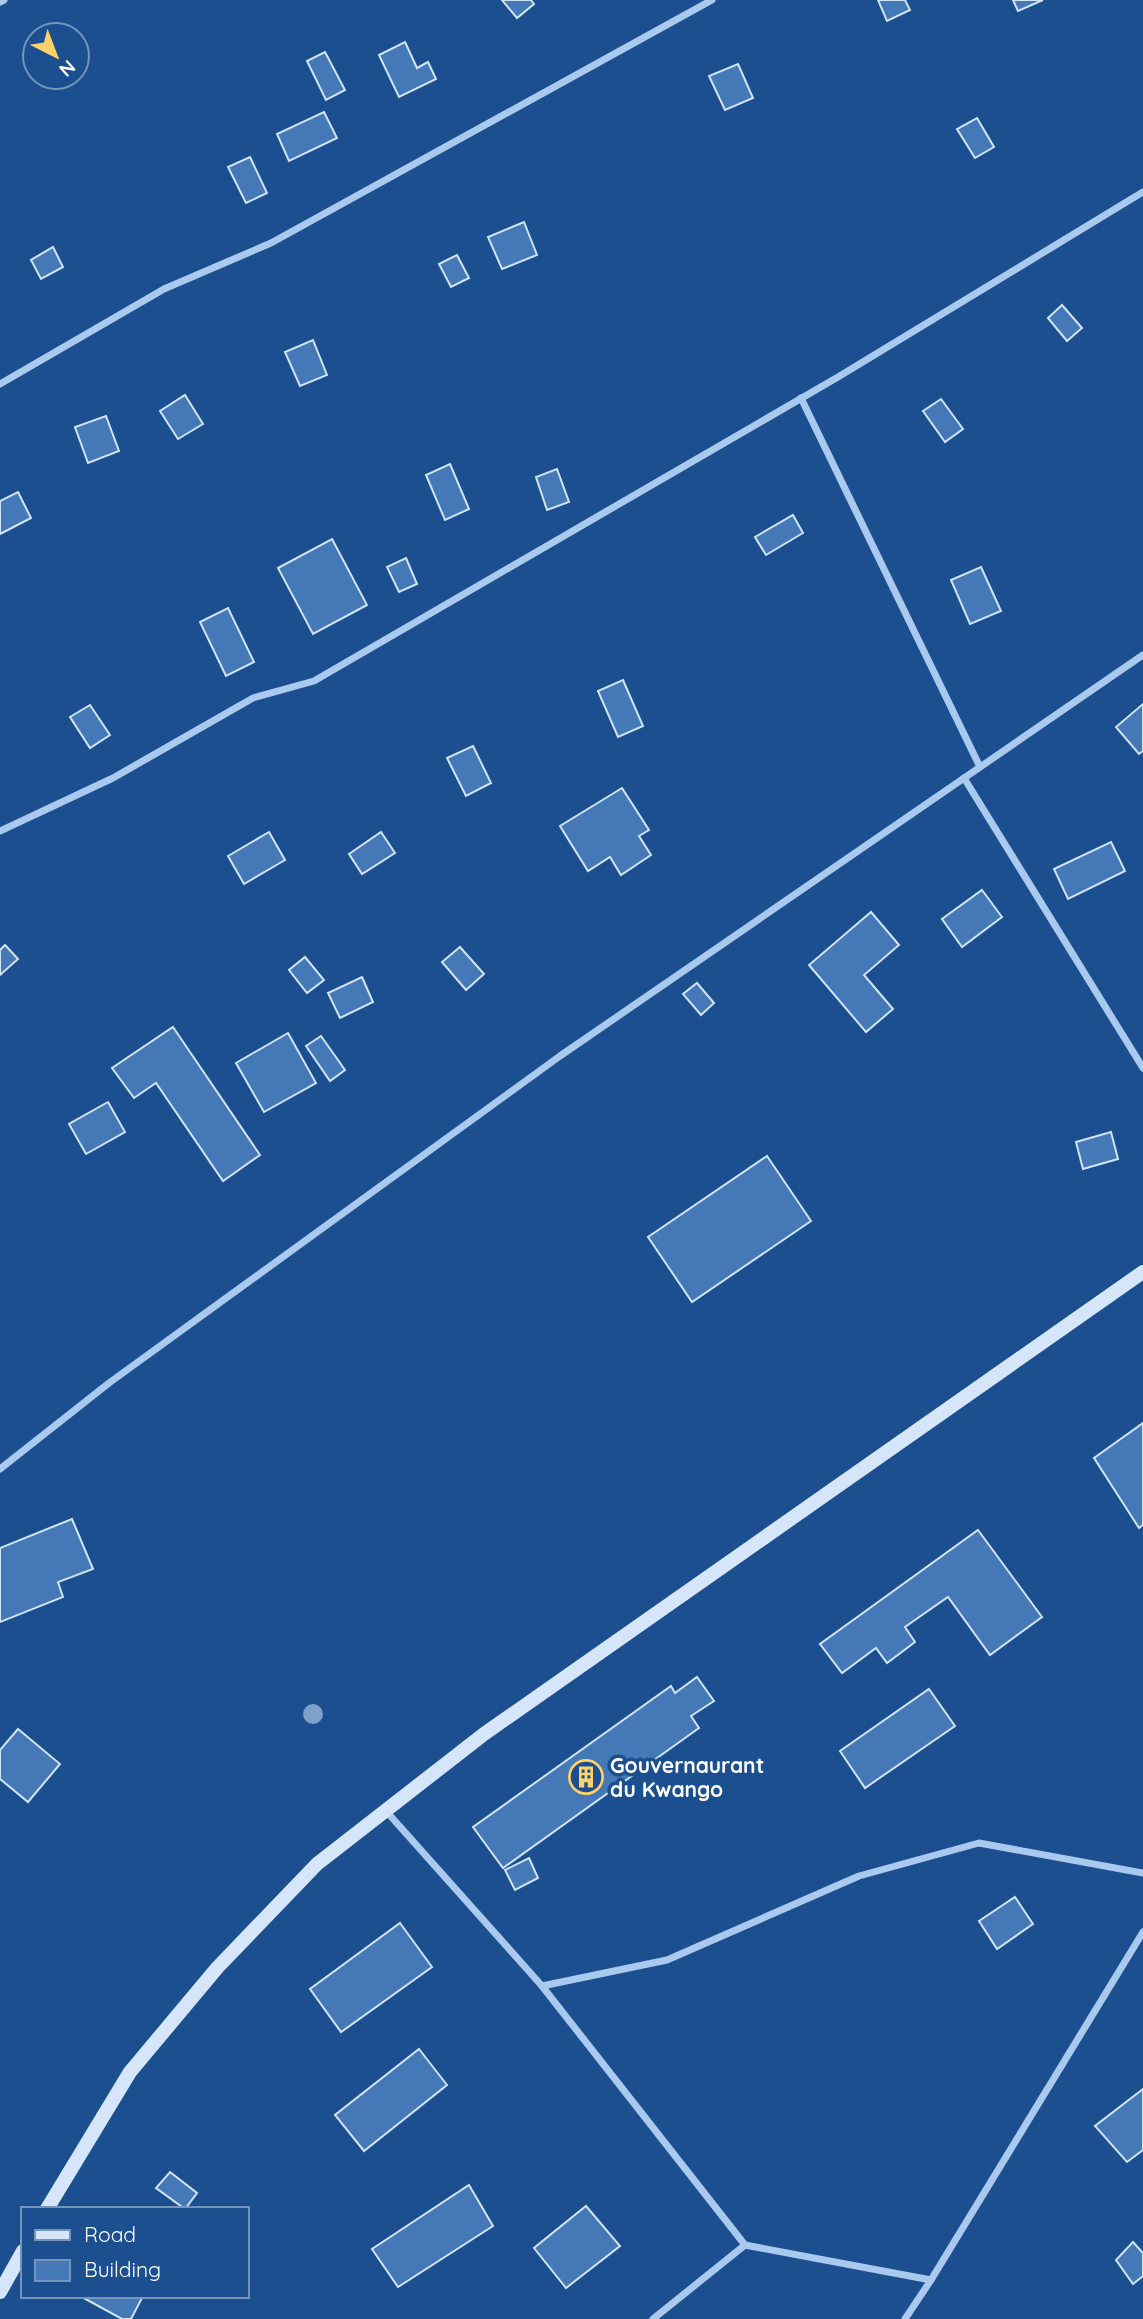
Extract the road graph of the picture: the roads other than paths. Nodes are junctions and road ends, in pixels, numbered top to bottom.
1 (712, 0) edge
2 (1143, 192) edge
3 (0, 384) edge
4 (801, 398) junction
5 (1143, 655) edge
6 (980, 767) junction
7 (964, 778) junction
8 (0, 831) edge
9 (1143, 1068) edge
10 (1143, 1272) edge
11 (0, 1469) edge
12 (386, 1811) junction
13 (1143, 1873) edge
14 (1143, 1931) edge
15 (542, 1986) junction
16 (48, 2207) edge
17 (745, 2245) junction
18 (21, 2255) edge
19 (931, 2280) junction
20 (0, 2292) edge
21 (653, 2319) edge
22 (905, 2319) edge

1 - 3 street
2 - 4 street
4 - 6 street
4 - 8 street
5 - 6 street
6 - 7 street
7 - 9 street
7 - 11 street
10 - 12 main road
12 - 15 street
12 - 16 main road
13 - 15 street
14 - 19 street
15 - 17 street
17 - 19 street
17 - 21 street
18 - 20 main road
19 - 22 street

